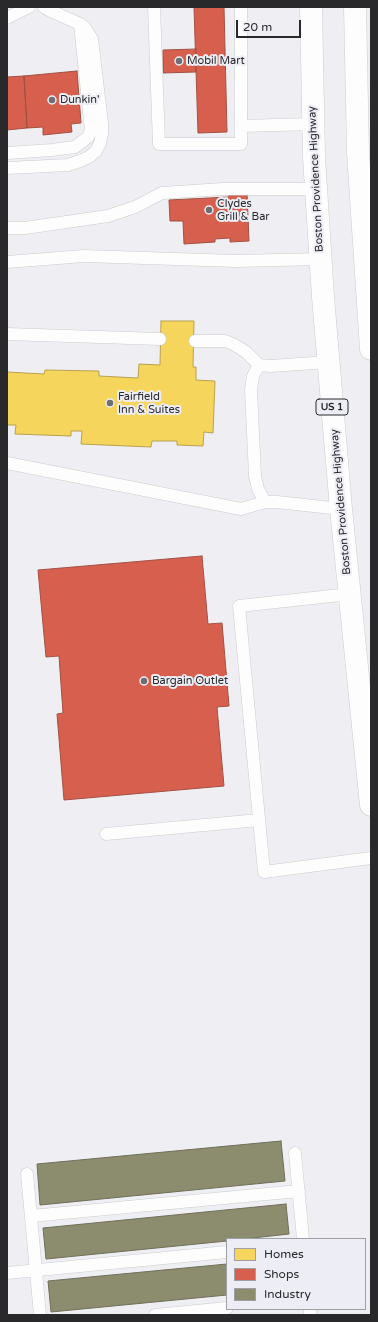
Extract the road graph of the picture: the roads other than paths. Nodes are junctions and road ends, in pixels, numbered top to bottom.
1 (29, 7) edge
2 (44, 7) edge
3 (154, 7) edge
4 (241, 7) edge
5 (311, 7) edge
6 (355, 7) edge
7 (7, 18) edge
8 (80, 24) junction
9 (364, 115) edge
10 (314, 124) junction
11 (241, 126) junction
12 (7, 153) edge
13 (7, 168) edge
14 (316, 189) junction
15 (7, 228) edge
16 (320, 259) junction
17 (7, 262) edge
18 (7, 334) edge
19 (160, 339) dead end
20 (195, 341) dead end
21 (371, 349) edge
22 (328, 362) junction
23 (259, 365) junction
24 (7, 463) edge
25 (265, 502) junction
26 (341, 509) junction
27 (350, 594) junction
28 (371, 805) edge
29 (259, 820) junction
30 (106, 834) dead end
31 (371, 858) edge
32 (295, 1153) dead end
33 (27, 1174) dead end
34 (299, 1191) junction
35 (31, 1216) junction
36 (303, 1238) edge
37 (226, 1252) edge
38 (36, 1270) junction
39 (7, 1273) edge
40 (226, 1308) edge
41 (40, 1315) edge
42 (155, 1315) edge

1 - 7 lane
2 - 8 lane
3 - 11 lane
4 - 11 lane
5 - 10 main road, Boston Providence Highway / US 1
6 - 9 main road
8 - 12 lane
8 - 13 lane
9 - 21 main road
10 - 11 lane
10 - 14 main road, Boston Providence Highway / US 1
14 - 15 lane
14 - 16 main road, Boston Providence Highway / US 1
16 - 17 lane
16 - 22 main road, Boston Providence Highway / US 1
18 - 19 lane
20 - 23 lane
22 - 23 lane
22 - 26 main road, Boston Providence Highway / US 1
23 - 25 lane
24 - 25 lane
25 - 26 lane
26 - 27 main road, Boston Providence Highway / US 1
27 - 28 main road, Boston Providence Highway / US 1
27 - 29 lane
29 - 30 lane
29 - 31 lane
32 - 34 lane
33 - 35 lane
34 - 35 lane
34 - 36 lane
35 - 38 lane
37 - 38 lane
38 - 39 lane
38 - 41 lane
40 - 42 lane

